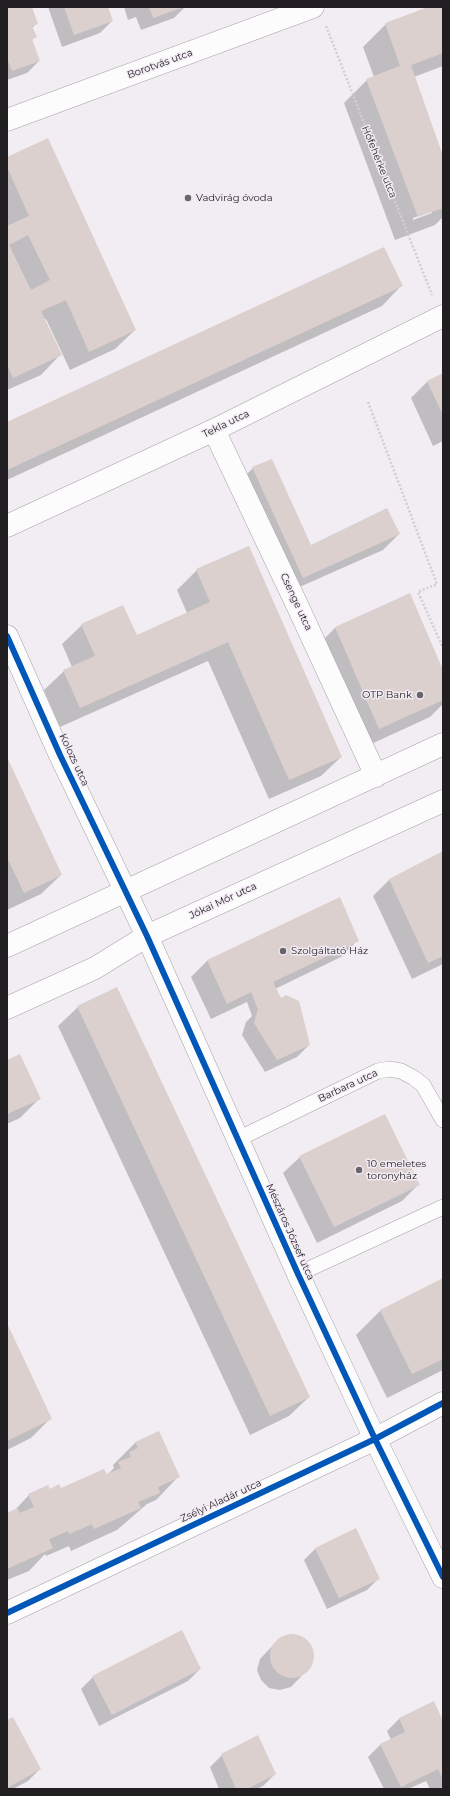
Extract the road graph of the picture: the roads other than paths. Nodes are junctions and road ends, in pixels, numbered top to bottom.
1 (319, 14) edge
2 (7, 120) edge
3 (442, 316) edge
4 (214, 430) junction
5 (7, 526) edge
6 (7, 636) edge
7 (443, 744) edge
8 (376, 776) junction
9 (443, 801) edge
10 (125, 892) junction
11 (147, 936) junction
12 (7, 946) edge
13 (7, 1008) edge
14 (443, 1120) edge
15 (238, 1139) junction
16 (443, 1207) edge
17 (298, 1274) junction
18 (443, 1403) edge
19 (375, 1439) junction
20 (443, 1577) edge
21 (7, 1613) edge

1 - 2 street, Borotvás utca
3 - 4 street, Tekla utca
4 - 5 street, Tekla utca
4 - 8 street, Csenge utca
6 - 10 street, Kolozs utca
7 - 8 street
8 - 10 street
9 - 11 street, Jókai Mór utca
10 - 11 street, Mészáros József utca
10 - 12 street
11 - 13 street, Jókai Mór utca
11 - 15 street, Mészáros József utca
14 - 15 lane, Barbara utca
15 - 17 street, Mészáros József utca
16 - 17 lane
17 - 19 street, Mészáros József utca
18 - 19 street, Zsélyi Aladár utca
19 - 20 street, Mészáros József utca
19 - 21 street, Zsélyi Aladár utca

